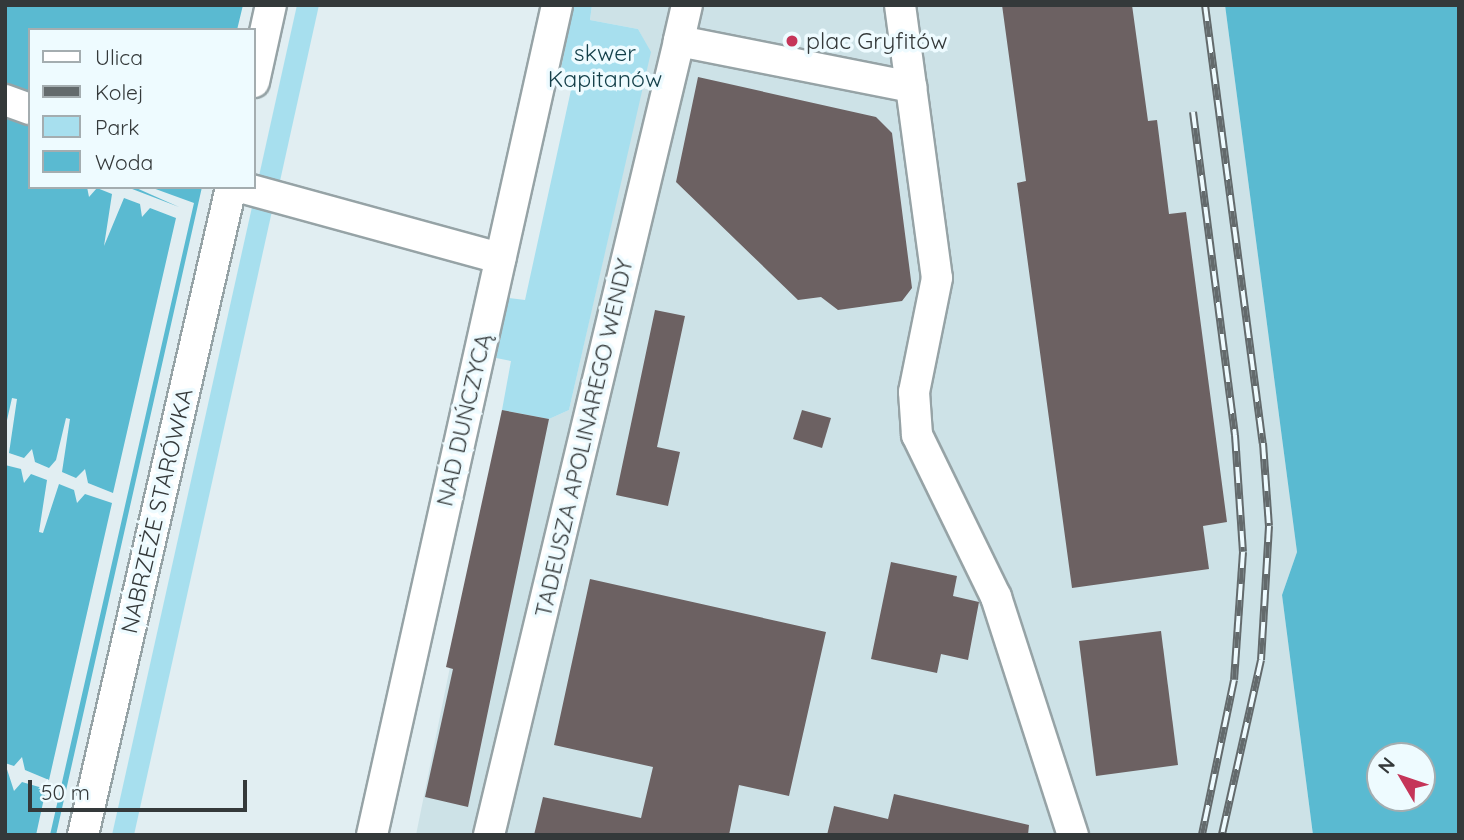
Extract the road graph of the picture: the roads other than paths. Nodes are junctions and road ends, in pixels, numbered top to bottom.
1 (271, 5) edge
2 (557, 5) edge
3 (687, 5) edge
4 (900, 5) edge
5 (679, 41) junction
6 (256, 73) edge
7 (912, 87) junction
8 (5, 100) edge
9 (28, 108) edge
10 (231, 189) edge
11 (247, 189) edge
12 (500, 258) junction
13 (83, 835) edge
14 (372, 835) edge
15 (489, 835) edge
16 (1073, 835) edge

1 - 6 street
2 - 12 street, NAD DUŃCZYCĄ
3 - 5 street, TADEUSZA APOLINAREGO WENDY
4 - 7 street
5 - 7 street
5 - 15 street, TADEUSZA APOLINAREGO WENDY
7 - 16 street
8 - 9 street
10 - 13 street, NABRZEŻE STARÓWKA
11 - 12 street
12 - 14 street, NAD DUŃCZYCĄ

